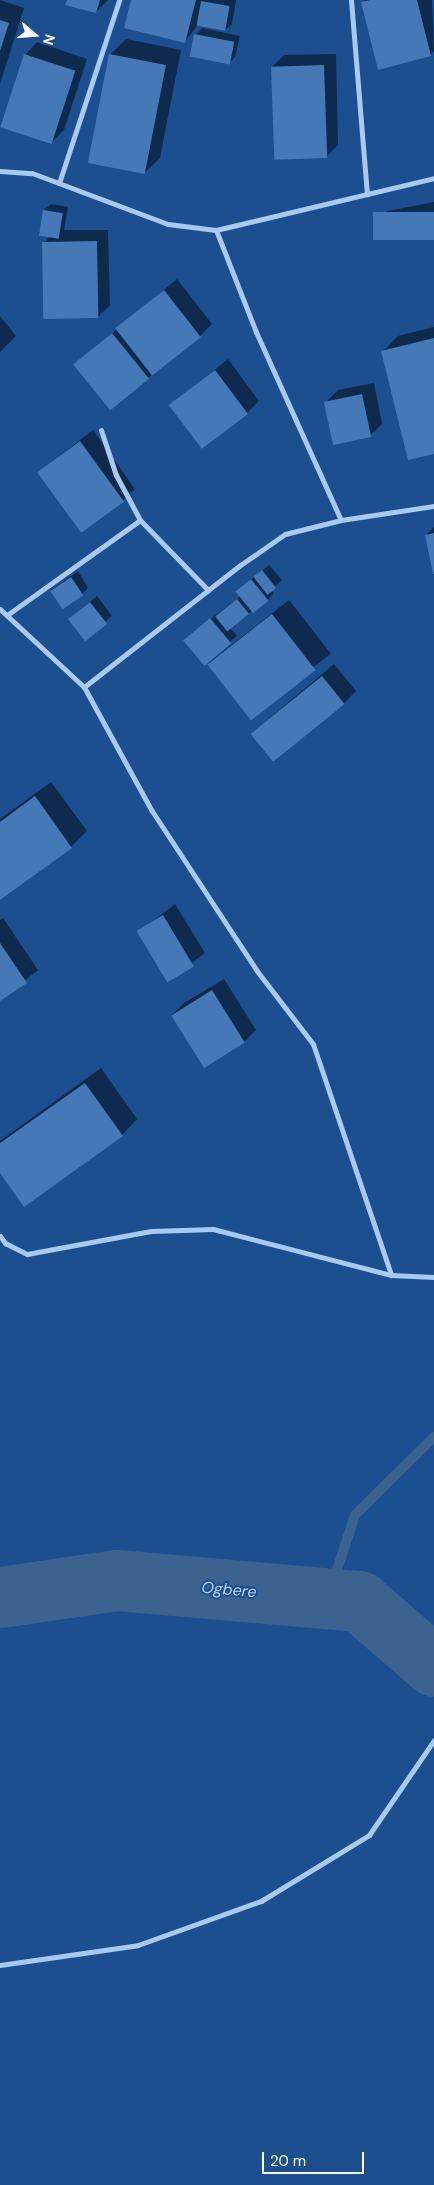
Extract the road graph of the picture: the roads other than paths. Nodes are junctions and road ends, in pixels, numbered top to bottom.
1 (118, 0) edge
2 (350, 0) edge
3 (0, 171) edge
4 (434, 178) edge
5 (59, 182) junction
6 (367, 194) junction
7 (216, 230) junction
8 (101, 430) dead end
9 (434, 506) edge
10 (140, 520) junction
11 (341, 520) junction
12 (208, 590) junction
13 (0, 609) edge
14 (6, 615) junction
15 (84, 687) junction
16 (0, 1236) edge
17 (390, 1274) junction
18 (434, 1277) edge
19 (434, 1740) edge
20 (0, 1965) edge

1 - 5 street
2 - 6 street
3 - 5 street
4 - 6 street
5 - 7 street
6 - 7 street
7 - 11 street
8 - 10 street
9 - 11 street
10 - 12 street
10 - 14 street
11 - 12 street
12 - 15 street
13 - 14 street
14 - 15 street
15 - 17 street
16 - 17 street
17 - 18 street
19 - 20 street

